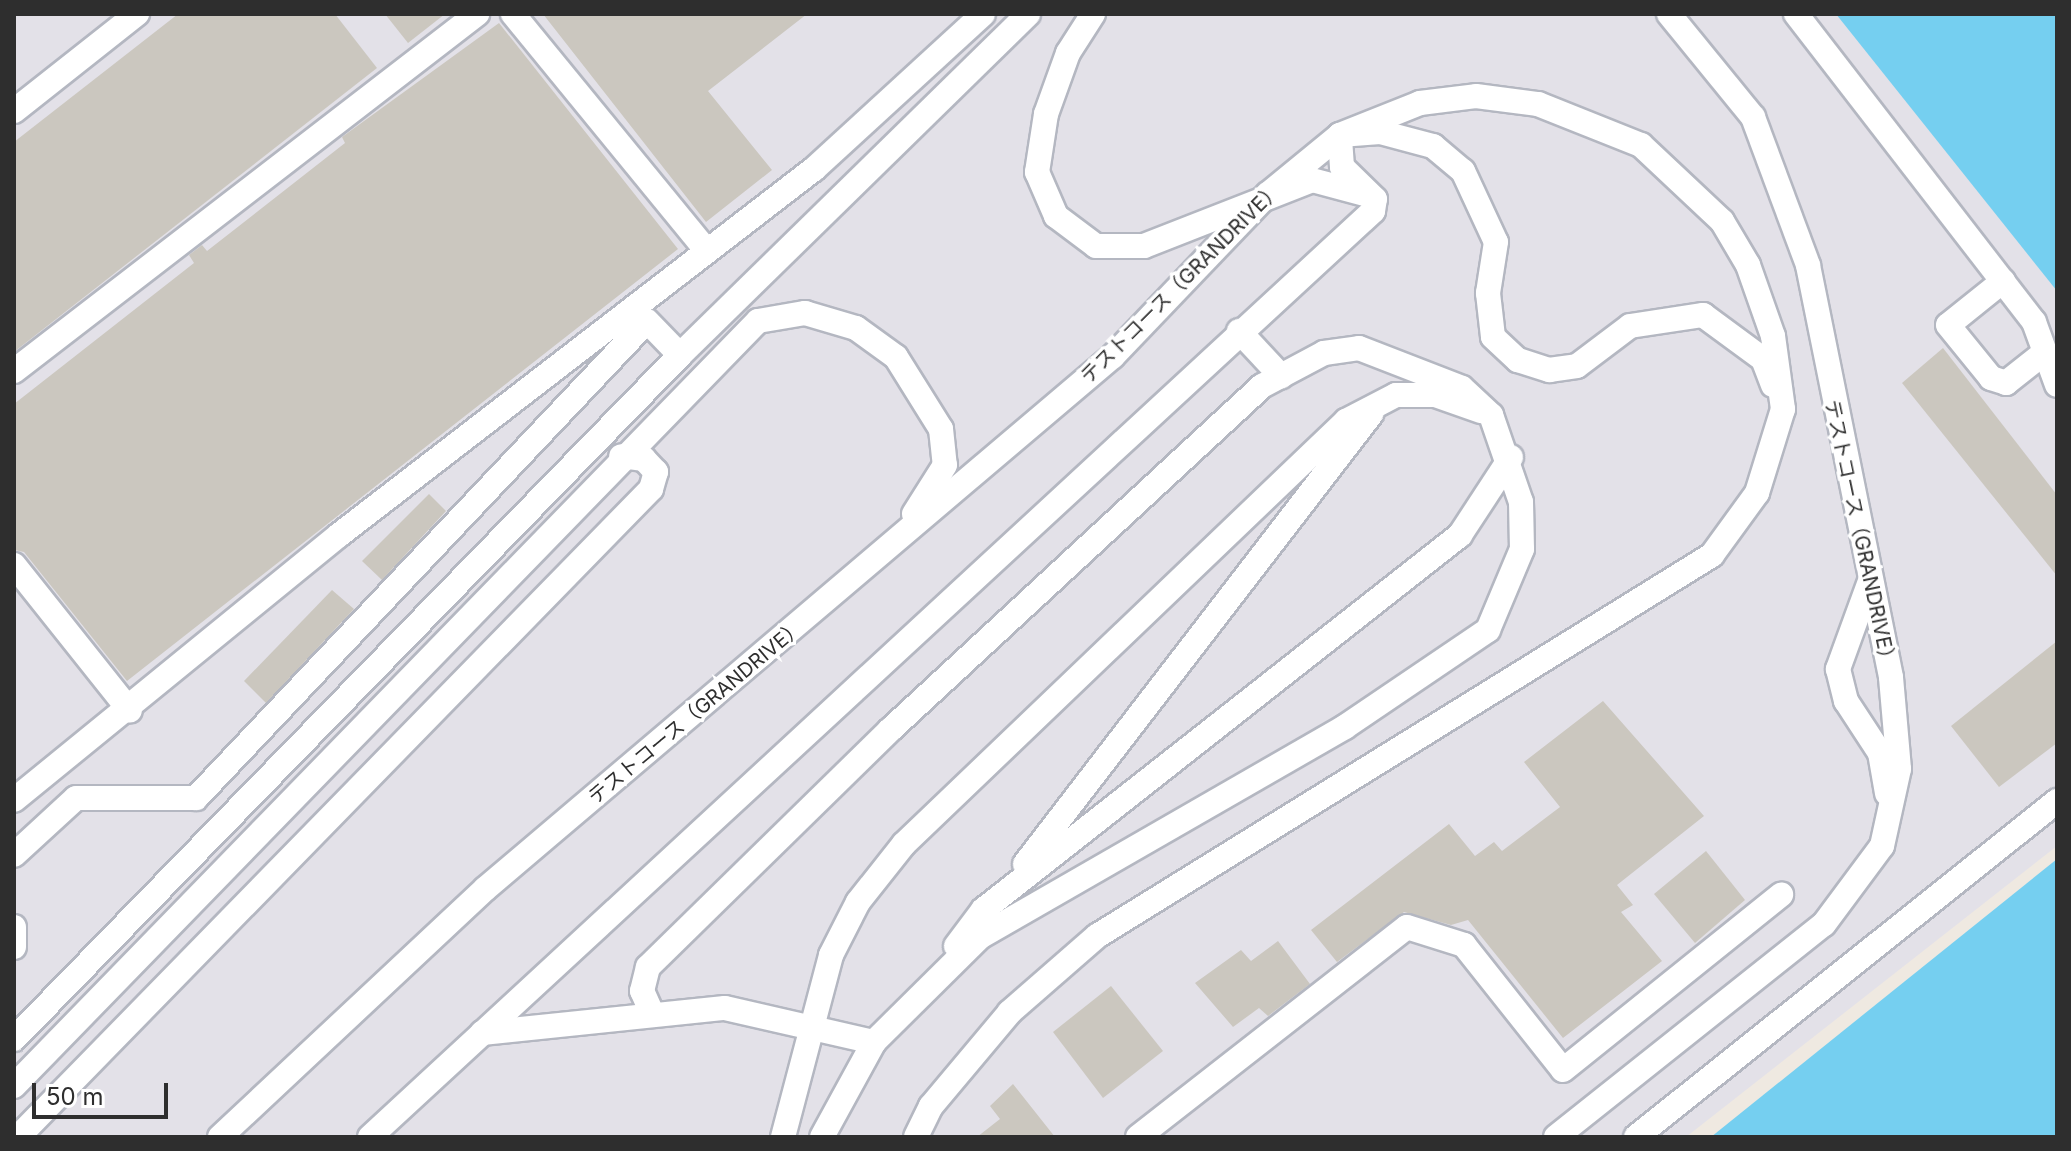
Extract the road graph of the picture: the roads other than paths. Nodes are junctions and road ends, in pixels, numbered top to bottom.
1 (137, 14) edge
2 (477, 14) edge
3 (513, 14) edge
4 (983, 14) edge
5 (1028, 14) edge
6 (1093, 14) edge
7 (1669, 14) edge
8 (1796, 14) edge
9 (14, 111) edge
10 (1340, 135) junction
11 (1268, 194) junction
12 (1375, 199) junction
13 (706, 250) junction
14 (2003, 281) junction
15 (1239, 331) junction
16 (2044, 353) junction
17 (680, 355) junction
18 (14, 371) edge
19 (1281, 376) junction
20 (2057, 385) edge
21 (1378, 405) junction
22 (1783, 409) junction
23 (1491, 415) junction
24 (621, 456) junction
25 (1511, 457) junction
26 (14, 565) edge
27 (1872, 570) junction
28 (772, 650) junction
29 (130, 711) junction
30 (14, 800) edge
31 (2057, 801) edge
32 (1888, 820) junction
33 (14, 855) edge
34 (1002, 895) junction
35 (1781, 895) dead end
36 (14, 927) edge
37 (14, 947) edge
38 (930, 980) junction
39 (651, 1011) junction
40 (808, 1025) junction
41 (482, 1033) junction
42 (14, 1039) edge
43 (874, 1042) junction
44 (14, 1086) edge
45 (18, 1137) edge
46 (220, 1137) edge
47 (370, 1137) edge
48 (783, 1137) edge
49 (822, 1137) edge
50 (916, 1137) edge
51 (1138, 1137) edge
52 (1556, 1137) edge
53 (1636, 1137) edge

1 - 9 lane
2 - 18 lane
3 - 13 lane
4 - 13 lane
5 - 17 lane
6 - 11 lane
7 - 27 lane, テストコース（GRANDRIVE）
8 - 14 lane
10 - 11 lane, テストコース（GRANDRIVE）
10 - 12 lane
10 - 22 lane, テストコース（GRANDRIVE）
10 - 22 lane
11 - 12 lane
11 - 28 lane, テストコース（GRANDRIVE）
12 - 15 lane
13 - 29 lane
14 - 16 lane
14 - 16 lane
15 - 19 lane
15 - 41 lane
16 - 20 lane
17 - 33 lane
17 - 42 lane
19 - 23 lane
19 - 39 lane
21 - 23 lane
21 - 34 lane
21 - 40 lane
22 - 50 lane, テストコース（GRANDRIVE）
23 - 25 lane
24 - 28 lane
24 - 44 lane
24 - 45 lane
25 - 34 lane
25 - 38 lane
26 - 29 lane
27 - 32 lane, テストコース（GRANDRIVE）
27 - 32 lane
28 - 46 lane, テストコース（GRANDRIVE）
29 - 30 lane
31 - 53 lane
32 - 52 lane, テストコース（GRANDRIVE）
34 - 38 lane
35 - 51 lane
36 - 37 lane
38 - 43 lane
39 - 40 lane
39 - 41 lane
40 - 43 lane
40 - 48 lane
41 - 47 lane
43 - 49 lane

